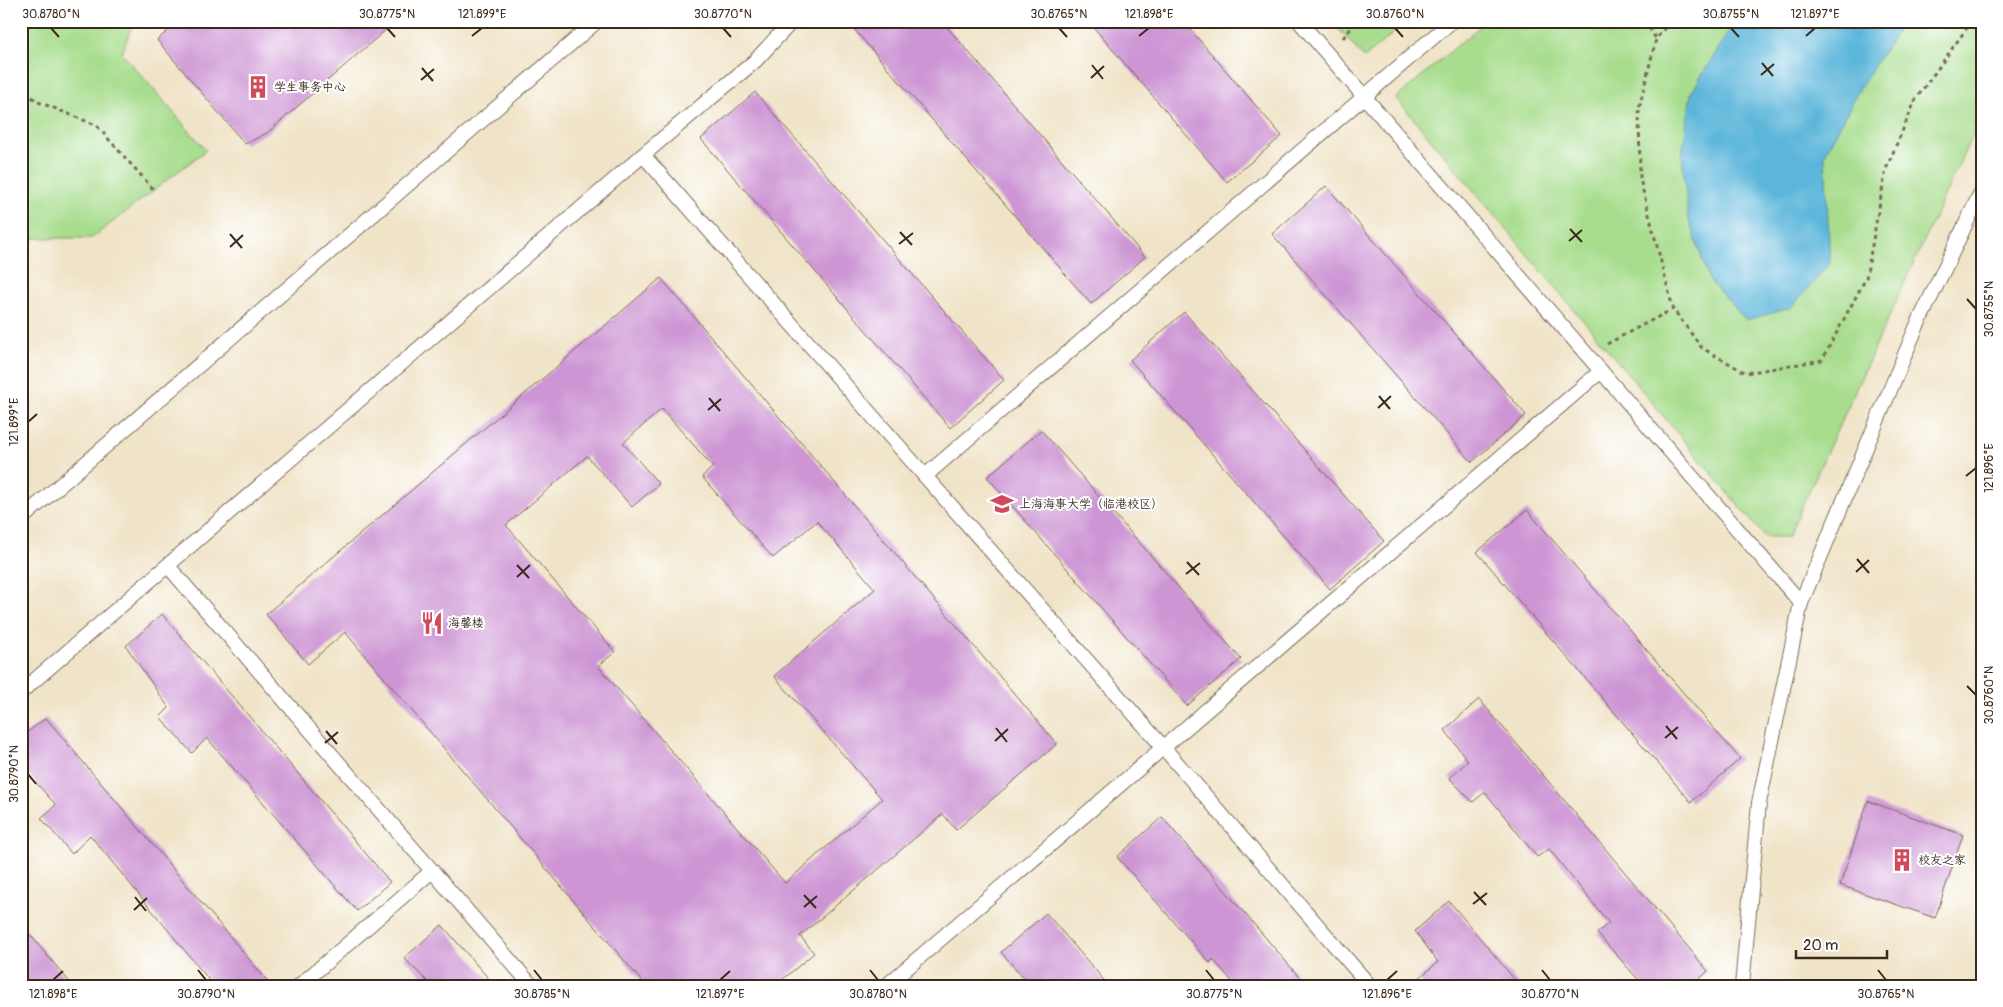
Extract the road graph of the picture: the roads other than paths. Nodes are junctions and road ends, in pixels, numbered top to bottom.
1 (597, 21) edge
2 (792, 21) edge
3 (1299, 21) edge
4 (1452, 21) edge
5 (1364, 96) junction
6 (643, 155) junction
7 (1982, 190) edge
8 (1602, 371) junction
9 (925, 476) junction
10 (21, 519) edge
11 (168, 566) junction
12 (1801, 603) junction
13 (21, 692) edge
14 (1163, 747) junction
15 (432, 871) junction
16 (299, 986) edge
17 (532, 986) edge
18 (886, 986) edge
19 (1370, 986) edge
20 (1742, 986) edge

1 - 10 lane
2 - 6 lane
3 - 5 lane
4 - 5 lane
5 - 8 lane
5 - 9 lane
6 - 9 lane
6 - 11 lane
7 - 12 lane
8 - 12 lane
8 - 14 lane
9 - 14 lane
11 - 13 lane
11 - 15 lane
12 - 20 lane
14 - 18 lane
14 - 19 lane
15 - 16 lane
15 - 17 lane

